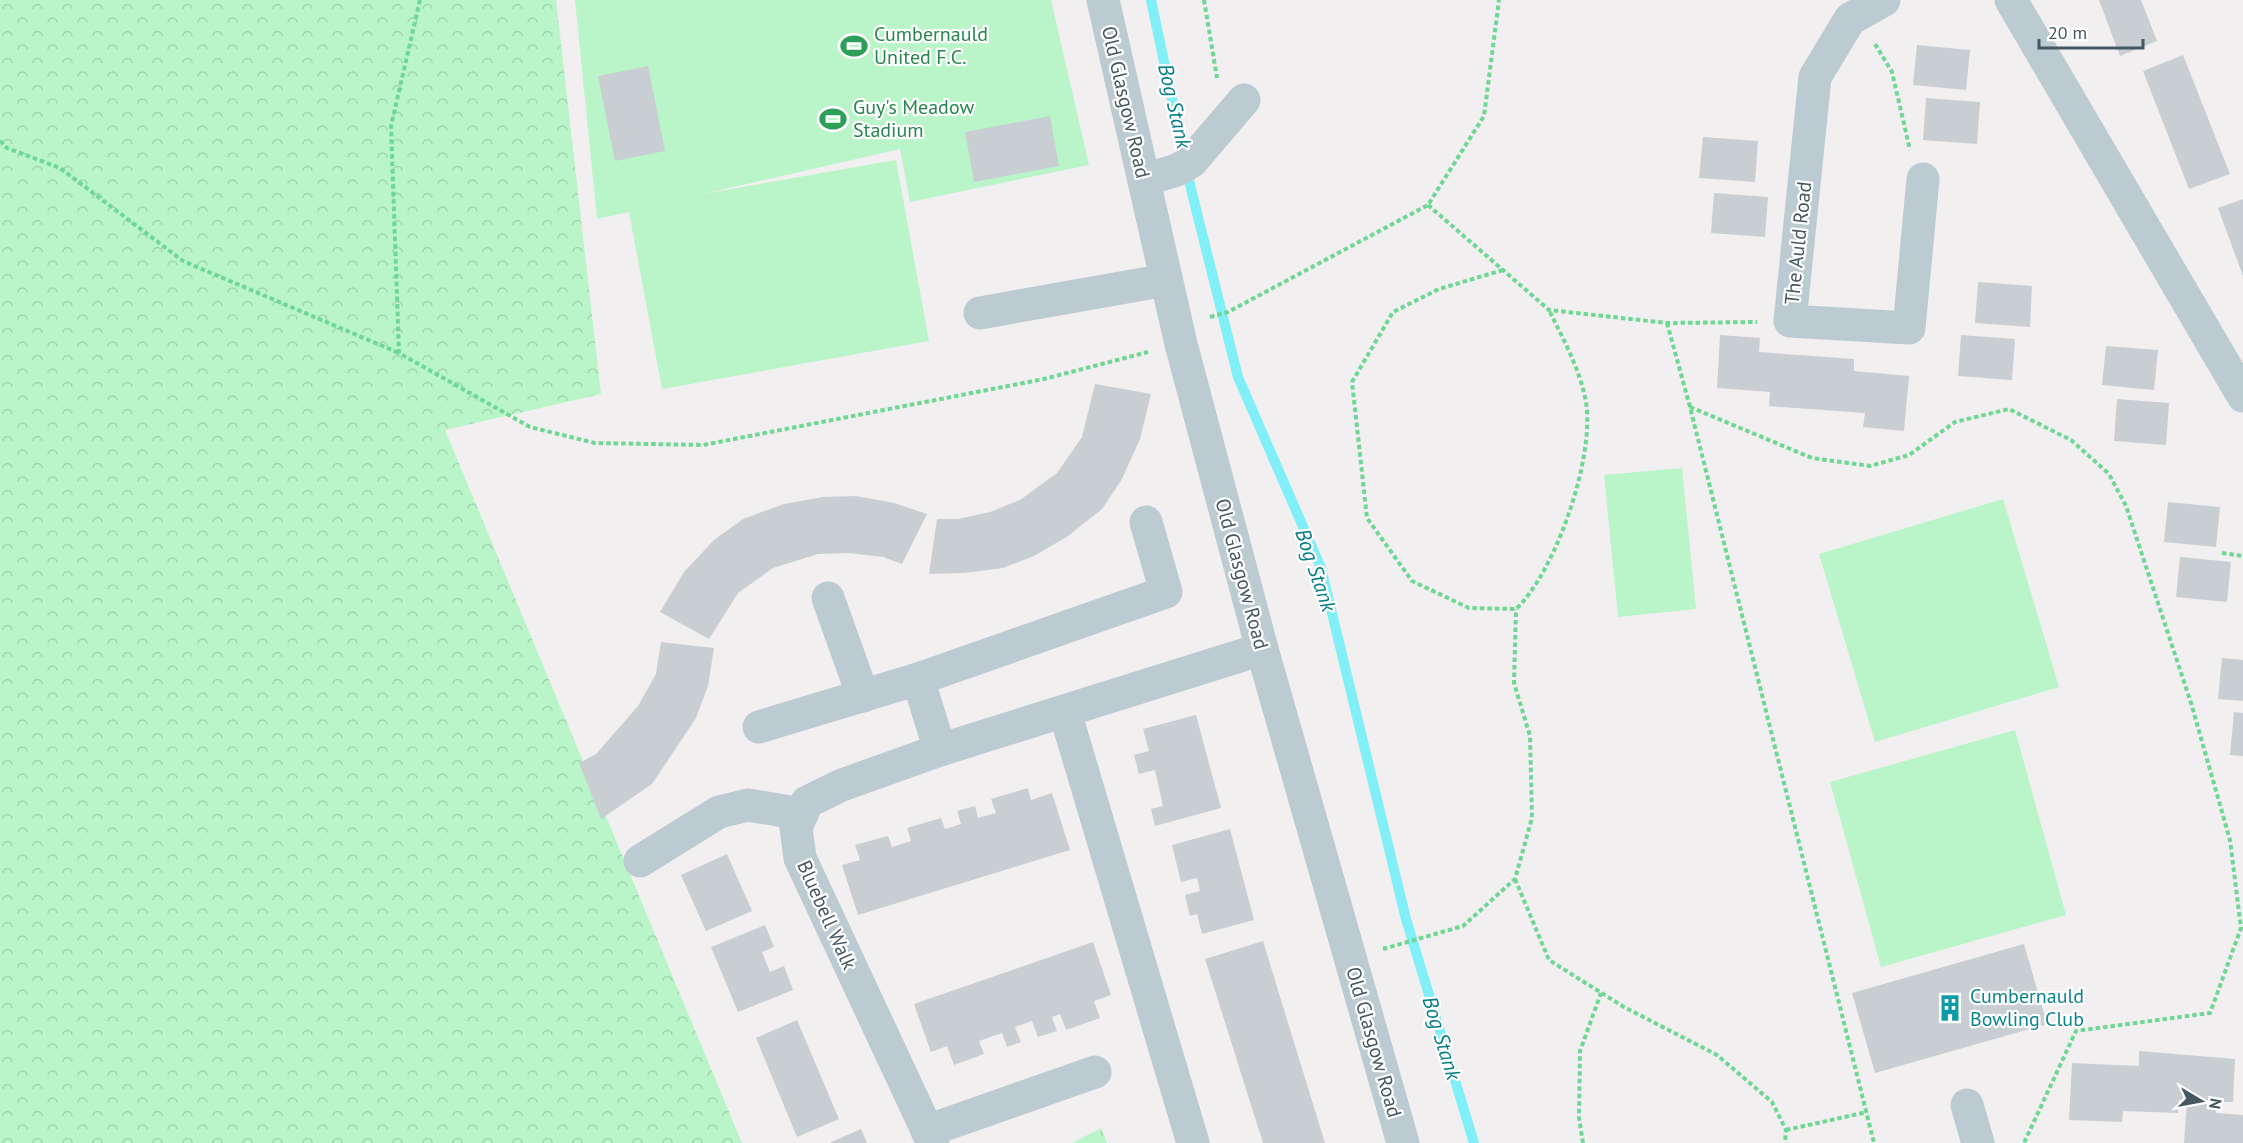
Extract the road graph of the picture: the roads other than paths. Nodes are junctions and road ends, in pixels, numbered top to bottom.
1 (1103, 0) edge
2 (2011, 0) edge
3 (1872, 6) edge
4 (1234, 112) road end
5 (1923, 179) road end
6 (1144, 180) junction
7 (1166, 280) junction
8 (980, 313) dead end
9 (2243, 396) edge
10 (1146, 522) dead end
11 (828, 598) dead end
12 (1262, 649) junction
13 (918, 679) junction
14 (863, 696) junction
15 (1065, 712) junction
16 (759, 727) dead end
17 (940, 750) junction
18 (802, 814) junction
19 (640, 861) dead end
20 (1095, 1072) dead end
21 (1967, 1105) dead end
22 (930, 1137) edge
23 (1193, 1143) edge
24 (1402, 1143) edge
25 (1978, 1143) edge

1 - 6 street, Old Glasgow Road
2 - 9 street
3 - 5 street, The Auld Road
4 - 6 street
6 - 7 street, Old Glasgow Road
7 - 8 street
7 - 12 street, Old Glasgow Road
10 - 13 street
11 - 14 street
12 - 15 street
12 - 24 street, Old Glasgow Road
13 - 14 street
13 - 17 street
14 - 16 street
15 - 17 street
15 - 23 street
17 - 18 street
18 - 19 street
18 - 22 street, Bluebell Walk
20 - 22 street
21 - 25 street

